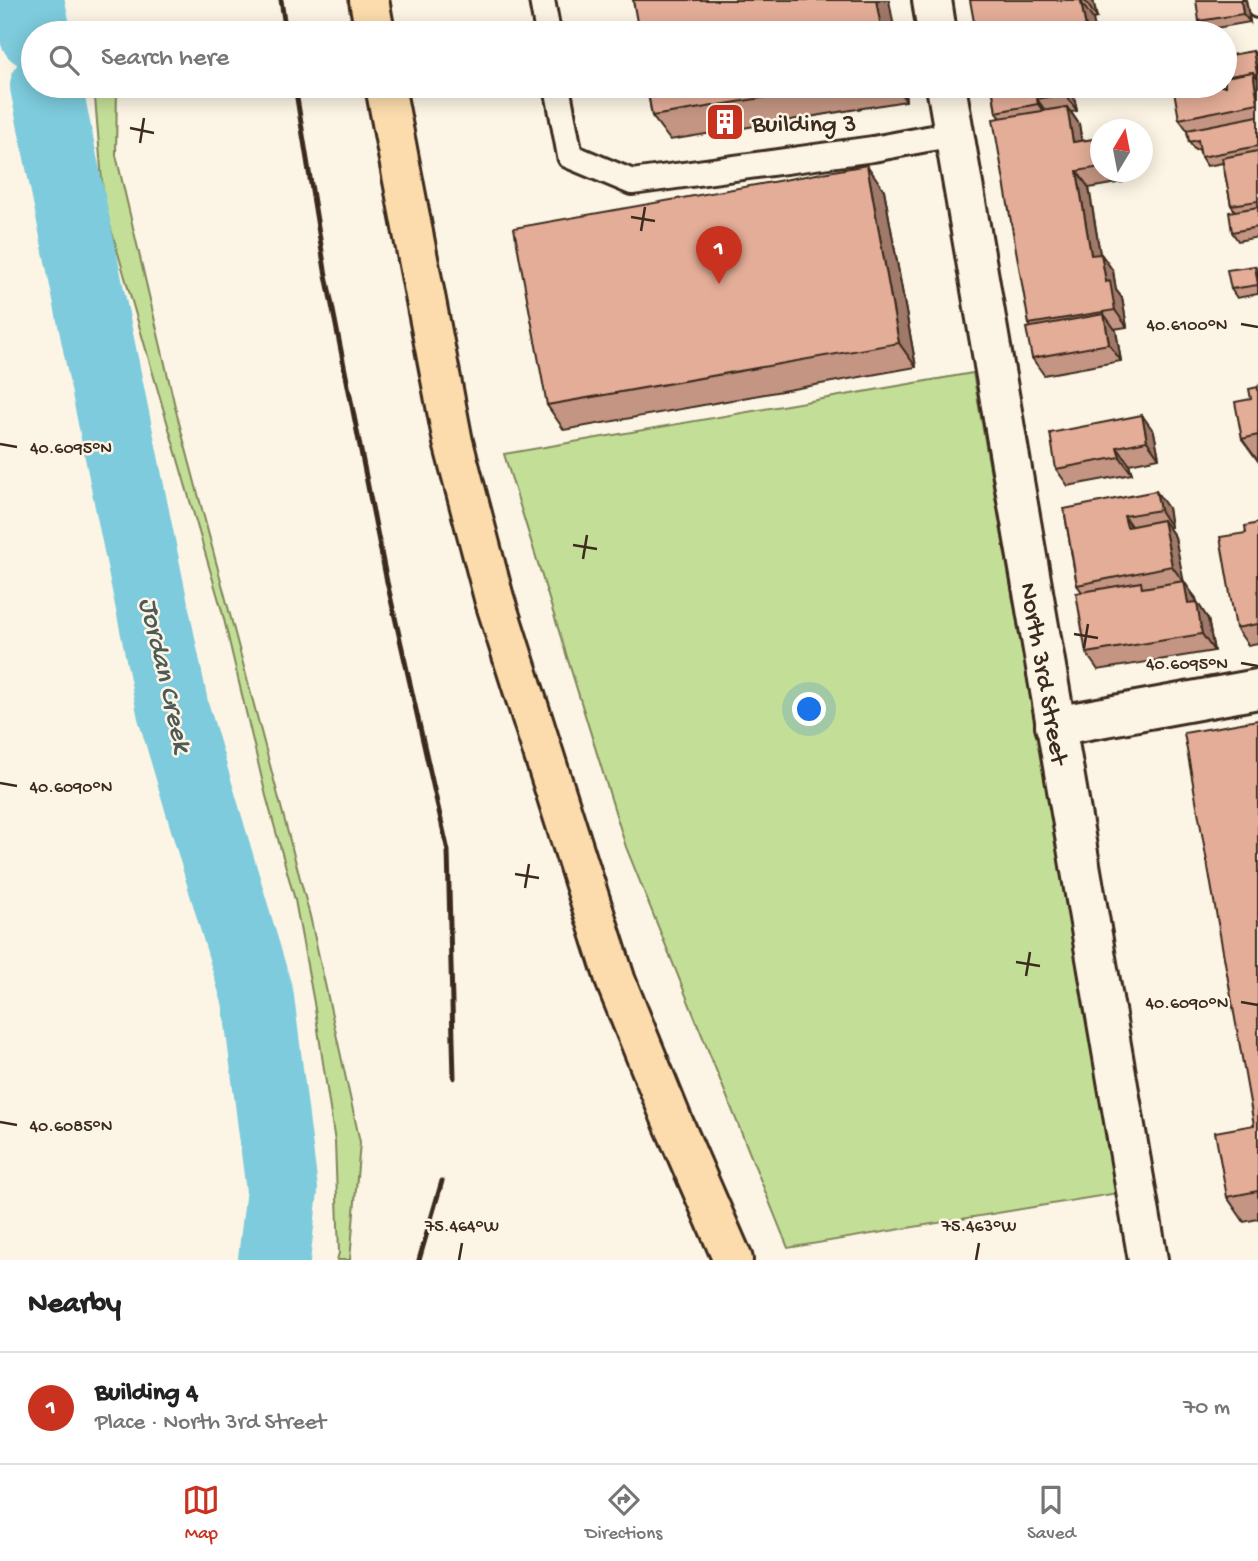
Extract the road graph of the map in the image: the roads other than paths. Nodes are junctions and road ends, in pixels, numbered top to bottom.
1 (369, 0) edge
2 (542, 0) edge
3 (1257, 0) edge
4 (1258, 5) edge
5 (373, 21) edge
6 (546, 21) edge
7 (387, 98) edge
8 (559, 98) edge
9 (948, 98) edge
10 (954, 134) junction
11 (1258, 689) edge
12 (1055, 726) junction
13 (733, 1260) edge
14 (1148, 1260) edge

1 - 5 main road
2 - 6 lane
3 - 4 lane
7 - 13 main road
8 - 10 lane
9 - 10 street, North 3rd Street
10 - 12 street, North 3rd Street
11 - 12 street
12 - 14 street, North 3rd Street

